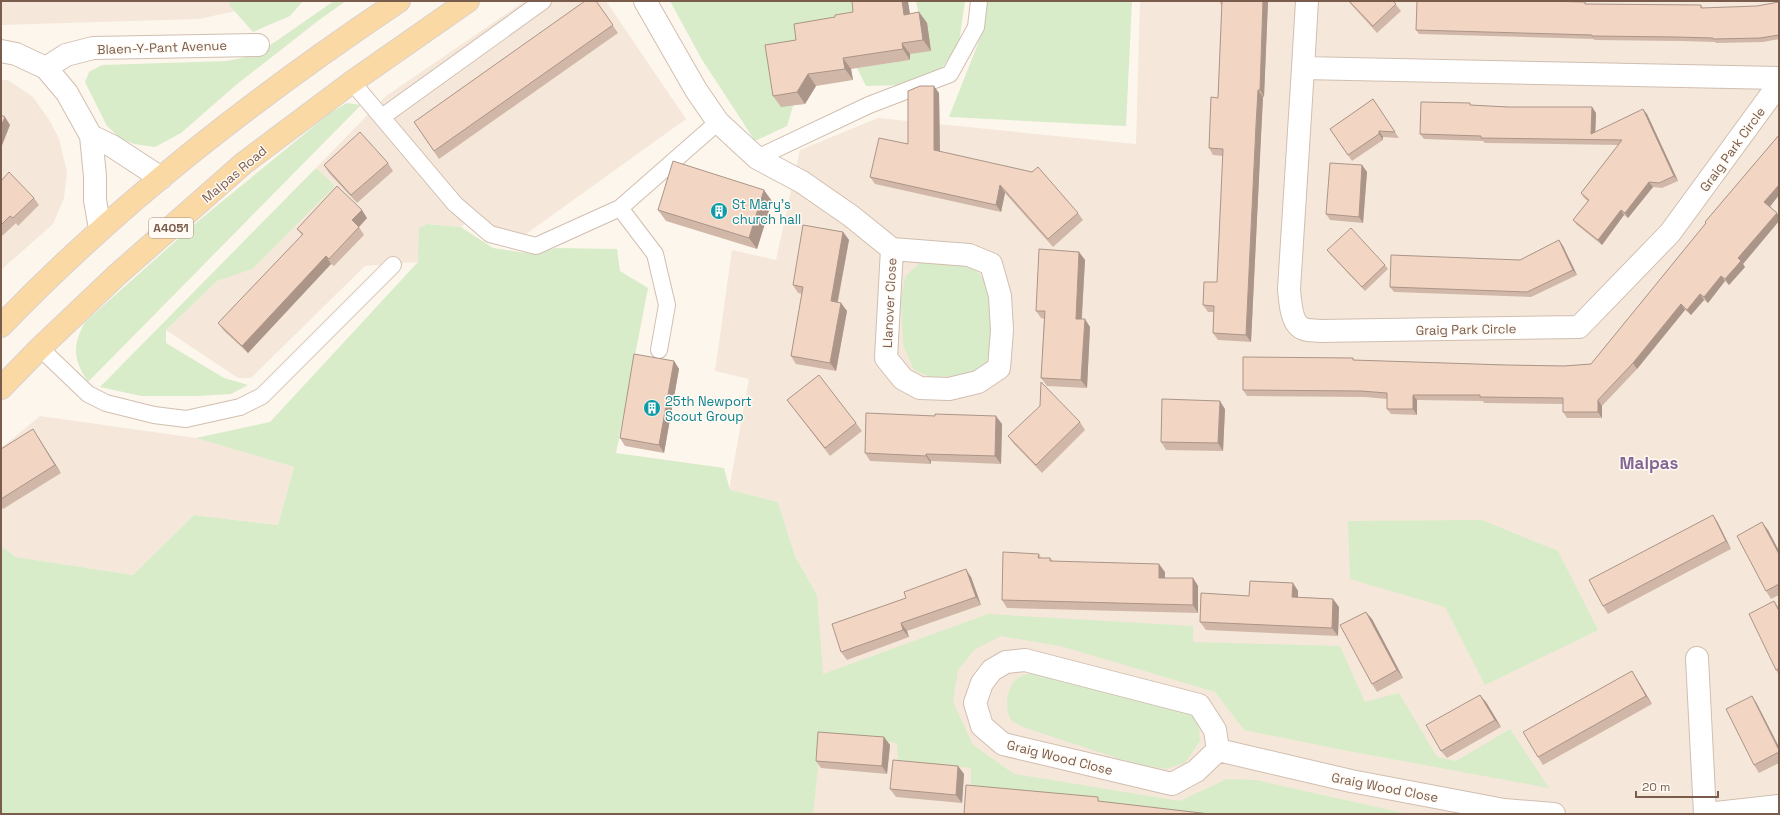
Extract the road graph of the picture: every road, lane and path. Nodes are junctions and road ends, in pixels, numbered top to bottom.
1 (399, 1) edge
2 (468, 1) edge
3 (543, 1) edge
4 (645, 1) edge
5 (979, 1) edge
6 (1307, 1) edge
7 (258, 45) dead end
8 (1, 51) edge
9 (46, 68) junction
10 (1303, 68) junction
11 (1779, 78) edge
12 (352, 82) junction
13 (1779, 84) edge
14 (382, 117) junction
15 (718, 122) junction
16 (91, 136) junction
17 (757, 158) junction
18 (161, 178) junction
19 (620, 208) junction
20 (100, 229) junction
21 (892, 249) junction
22 (393, 265) dead end
23 (1, 326) edge
24 (40, 348) junction
25 (659, 350) dead end
26 (1, 388) edge
27 (1697, 658) dead end
28 (1218, 750) junction
29 (1779, 806) edge
30 (1554, 814) edge
31 (1706, 814) edge

1 - 18 main road
2 - 12 main road, Malpas Road / A4051
3 - 14 lane
4 - 15 street, Llanover Close
5 - 17 lane
6 - 10 street, Graig Park Circle
7 - 9 street, Blaen-Y-Pant Avenue
8 - 9 street
9 - 16 street
10 - 11 street
10 - 13 street, Graig Park Circle
12 - 14 lane
12 - 24 main road, Malpas Road / A4051
14 - 19 lane
15 - 17 street, Llanover Close
15 - 19 lane
16 - 18 street
16 - 20 street
17 - 21 street, Llanover Close
18 - 20 main road
19 - 25 lane
20 - 23 main road
21 - 21 street, Llanover Close
22 - 24 lane
24 - 26 main road, Malpas Road / A4051
27 - 31 street
28 - 28 street, Graig Wood Close
28 - 30 street, Graig Wood Close
29 - 31 street

